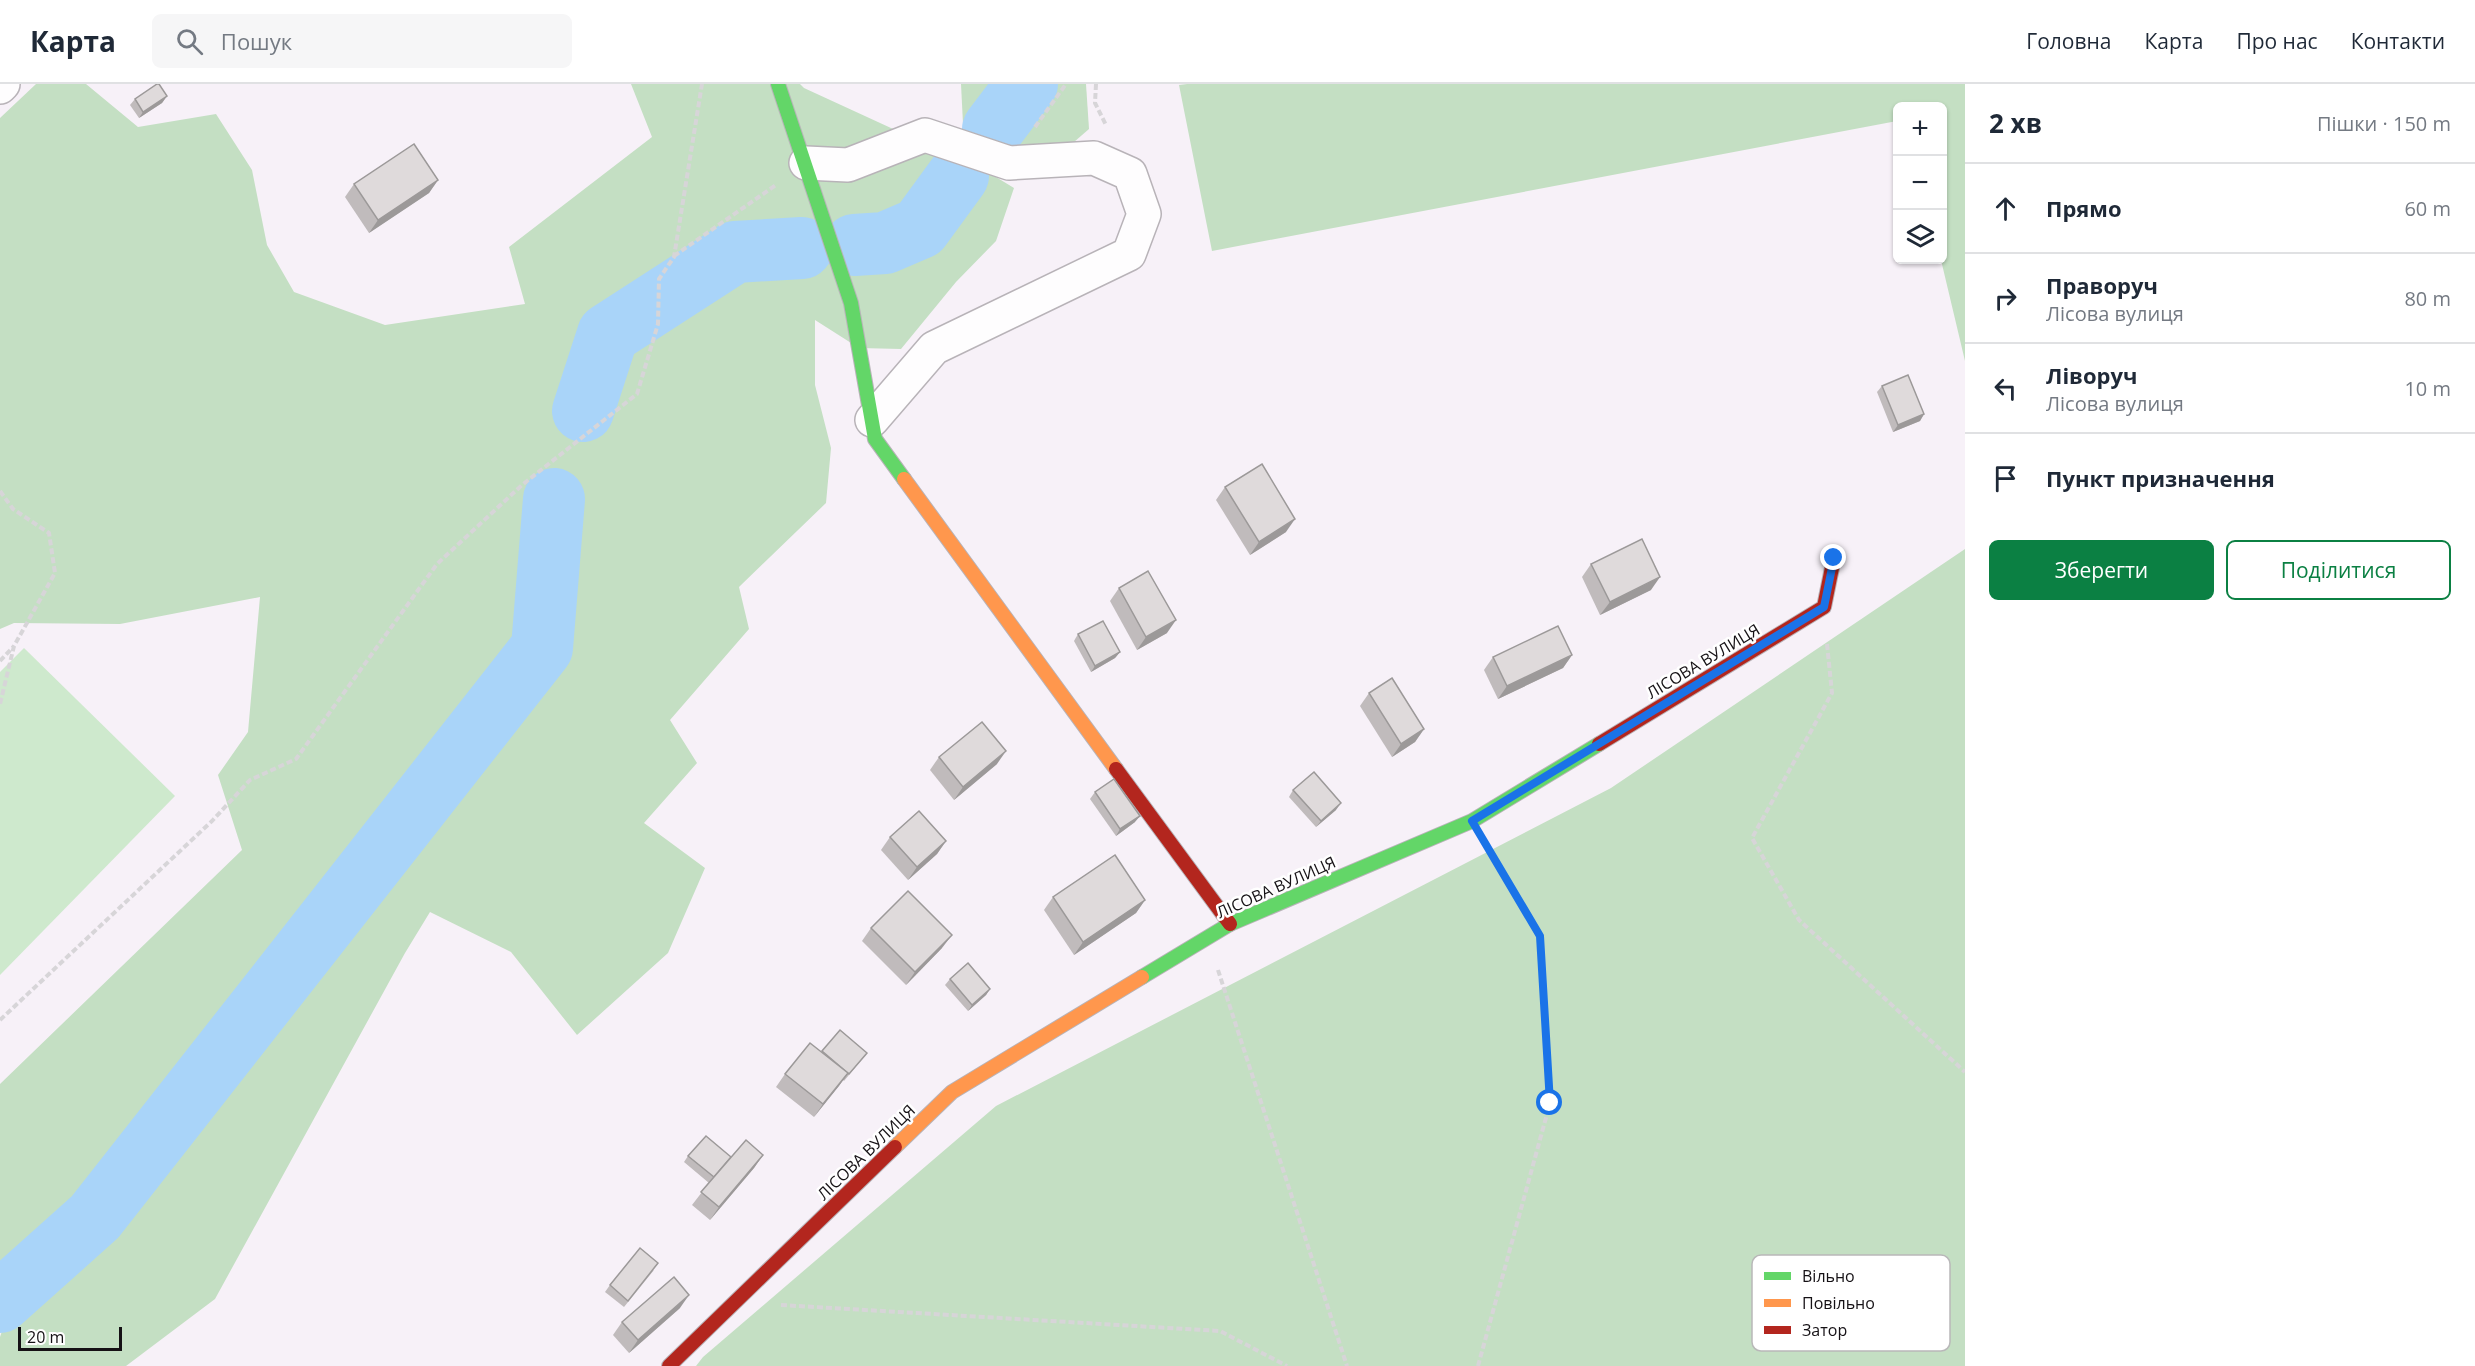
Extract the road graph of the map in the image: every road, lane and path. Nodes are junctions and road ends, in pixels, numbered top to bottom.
1 (702, 84) edge
2 (778, 84) edge
3 (1066, 84) edge
4 (806, 163) junction
5 (1009, 163) junction
6 (674, 257) junction
7 (872, 420) junction
8 (0, 491) edge
9 (1834, 558) dead end
10 (1824, 607) junction
11 (14, 646) junction
12 (0, 661) edge
13 (0, 704) edge
14 (1472, 821) junction
15 (1230, 924) junction
16 (1208, 937) junction
17 (0, 1020) edge
18 (1965, 1072) edge
19 (734, 1302) junction
20 (669, 1366) edge
21 (1287, 1366) edge
22 (1347, 1366) edge
23 (1478, 1366) edge

1 - 6 path
2 - 4 street
3 - 5 path
4 - 5 street
4 - 6 path
4 - 7 street
5 - 7 street
6 - 17 path
7 - 15 street
8 - 11 path
9 - 10 street
10 - 14 street, ЛІСОВА ВУЛИЦЯ
10 - 18 path
11 - 12 path
11 - 13 path
14 - 15 street, ЛІСОВА ВУЛИЦЯ
14 - 23 path
15 - 16 street, ЛІСОВА ВУЛИЦЯ
16 - 19 street, ЛІСОВА ВУЛИЦЯ
16 - 22 path
19 - 20 street, ЛІСОВА ВУЛИЦЯ
19 - 21 path

